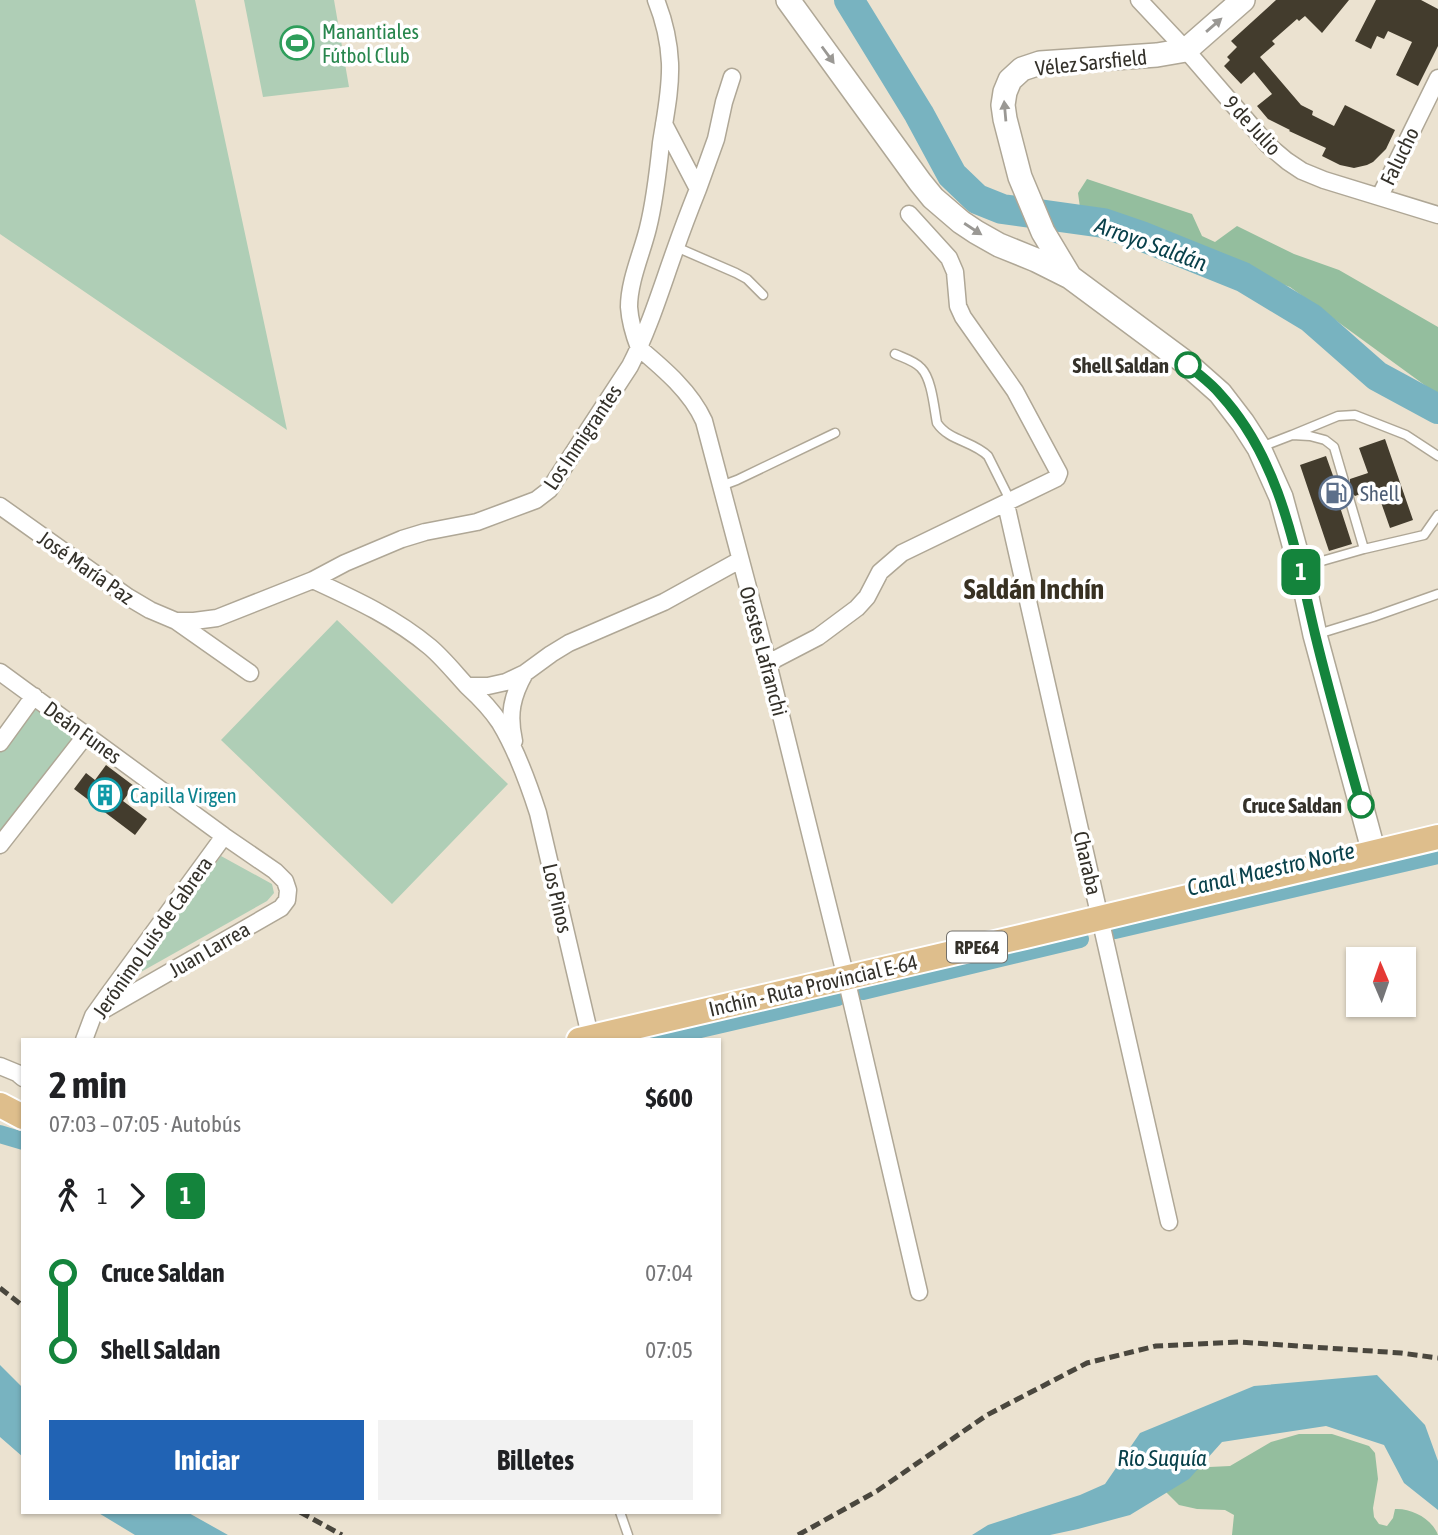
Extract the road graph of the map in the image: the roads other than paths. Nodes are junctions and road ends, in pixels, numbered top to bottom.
1 (656, 0) edge
2 (788, 0) edge
3 (1139, 0) edge
4 (1243, 0) edge
5 (1186, 50) junction
6 (732, 77) dead end
7 (1438, 78) edge
8 (664, 124) junction
9 (698, 189) junction
10 (1380, 196) junction
11 (909, 214) dead end
12 (1438, 215) edge
13 (1045, 235) junction
14 (676, 247) junction
15 (1020, 253) junction
16 (1070, 277) junction
17 (763, 295) dead end
18 (639, 348) junction
19 (895, 354) dead end
20 (835, 433) dead end
21 (1292, 435) junction
22 (1259, 448) junction
23 (1438, 456) edge
24 (1344, 481) dead end
25 (720, 486) junction
26 (1349, 498) dead end
27 (1008, 503) junction
28 (0, 506) edge
29 (1438, 515) edge
30 (1364, 549) junction
31 (740, 560) junction
32 (1300, 567) junction
33 (313, 580) junction
34 (1438, 594) edge
35 (176, 621) junction
36 (1315, 635) junction
37 (768, 663) junction
38 (0, 672) edge
39 (250, 673) dead end
40 (525, 673) junction
41 (467, 686) junction
42 (34, 696) junction
43 (86, 735) junction
44 (0, 743) edge
45 (519, 759) junction
46 (224, 836) junction
47 (1438, 837) edge
48 (0, 845) edge
49 (1374, 853) junction
50 (287, 901) joint
51 (1100, 918) junction
52 (846, 978) junction
53 (93, 1016) junction
54 (85, 1038) edge
55 (587, 1038) edge
56 (591, 1038) edge
57 (0, 1066) edge
58 (21, 1076) edge
59 (0, 1105) edge
60 (21, 1116) edge
61 (1169, 1222) dead end
62 (919, 1292) dead end
63 (621, 1514) edge
64 (628, 1535) edge

1 - 8 street
2 -> 15 main road
3 - 5 street, 9 de Julio
5 -> 4 main road
5 - 10 street, 9 de Julio
13 -> 5 main road, Vélez Sarsfield
6 - 9 street, Los Inmigrantes
7 - 10 street, Falucho
8 - 9 street
8 - 18 street
9 - 14 street, Los Inmigrantes
10 - 12 street, 9 de Julio
11 - 27 street
13 - 15 main road
13 - 16 main road, Vélez Sarsfield
14 - 17 lane
14 - 18 street, Los Inmigrantes
15 - 16 main road
16 - 22 main road
18 - 25 street, Orestes Lafranchi
18 - 33 street, Los Inmigrantes
19 - 27 lane
20 - 25 lane
21 - 22 lane
21 - 23 lane
21 - 24 lane
22 - 32 main road
25 - 31 street, Orestes Lafranchi
26 - 30 lane
27 - 37 street
27 - 51 street, Charaba
28 - 35 street, José María Paz
29 - 30 lane
30 - 32 lane
31 - 37 street, Orestes Lafranchi
31 - 40 street
32 - 36 main road
33 - 35 street, Los Inmigrantes
33 - 41 street, Los Pinos
34 - 36 lane
35 - 39 street, José María Paz
36 - 49 main road
37 - 52 street, Orestes Lafranchi
38 - 42 street, Deán Funes
40 - 41 street
40 - 45 street, Los Pinos
41 - 45 street, Los Pinos
42 - 43 street, Deán Funes
42 - 44 street
43 - 46 street, Deán Funes
43 - 48 street
45 - 55 street, Los Pinos
46 - 50 street, Deán Funes
46 - 53 street, Jerónimo Luis de Cabrera
47 - 49 main road, Inchín - Ruta Provincial E-64
49 - 51 main road, Inchín - Ruta Provincial E-64 / RPE64
50 - 53 street, Juan Larrea
51 - 52 main road, Inchín - Ruta Provincial E-64 / RPE64
51 - 61 street, Charaba
52 - 56 main road, Inchín - Ruta Provincial E-64 / RPE64
52 - 62 street, Orestes Lafranchi
53 - 54 street, Jerónimo Luis de Cabrera
57 - 58 street
59 - 60 main road
63 - 64 lane

